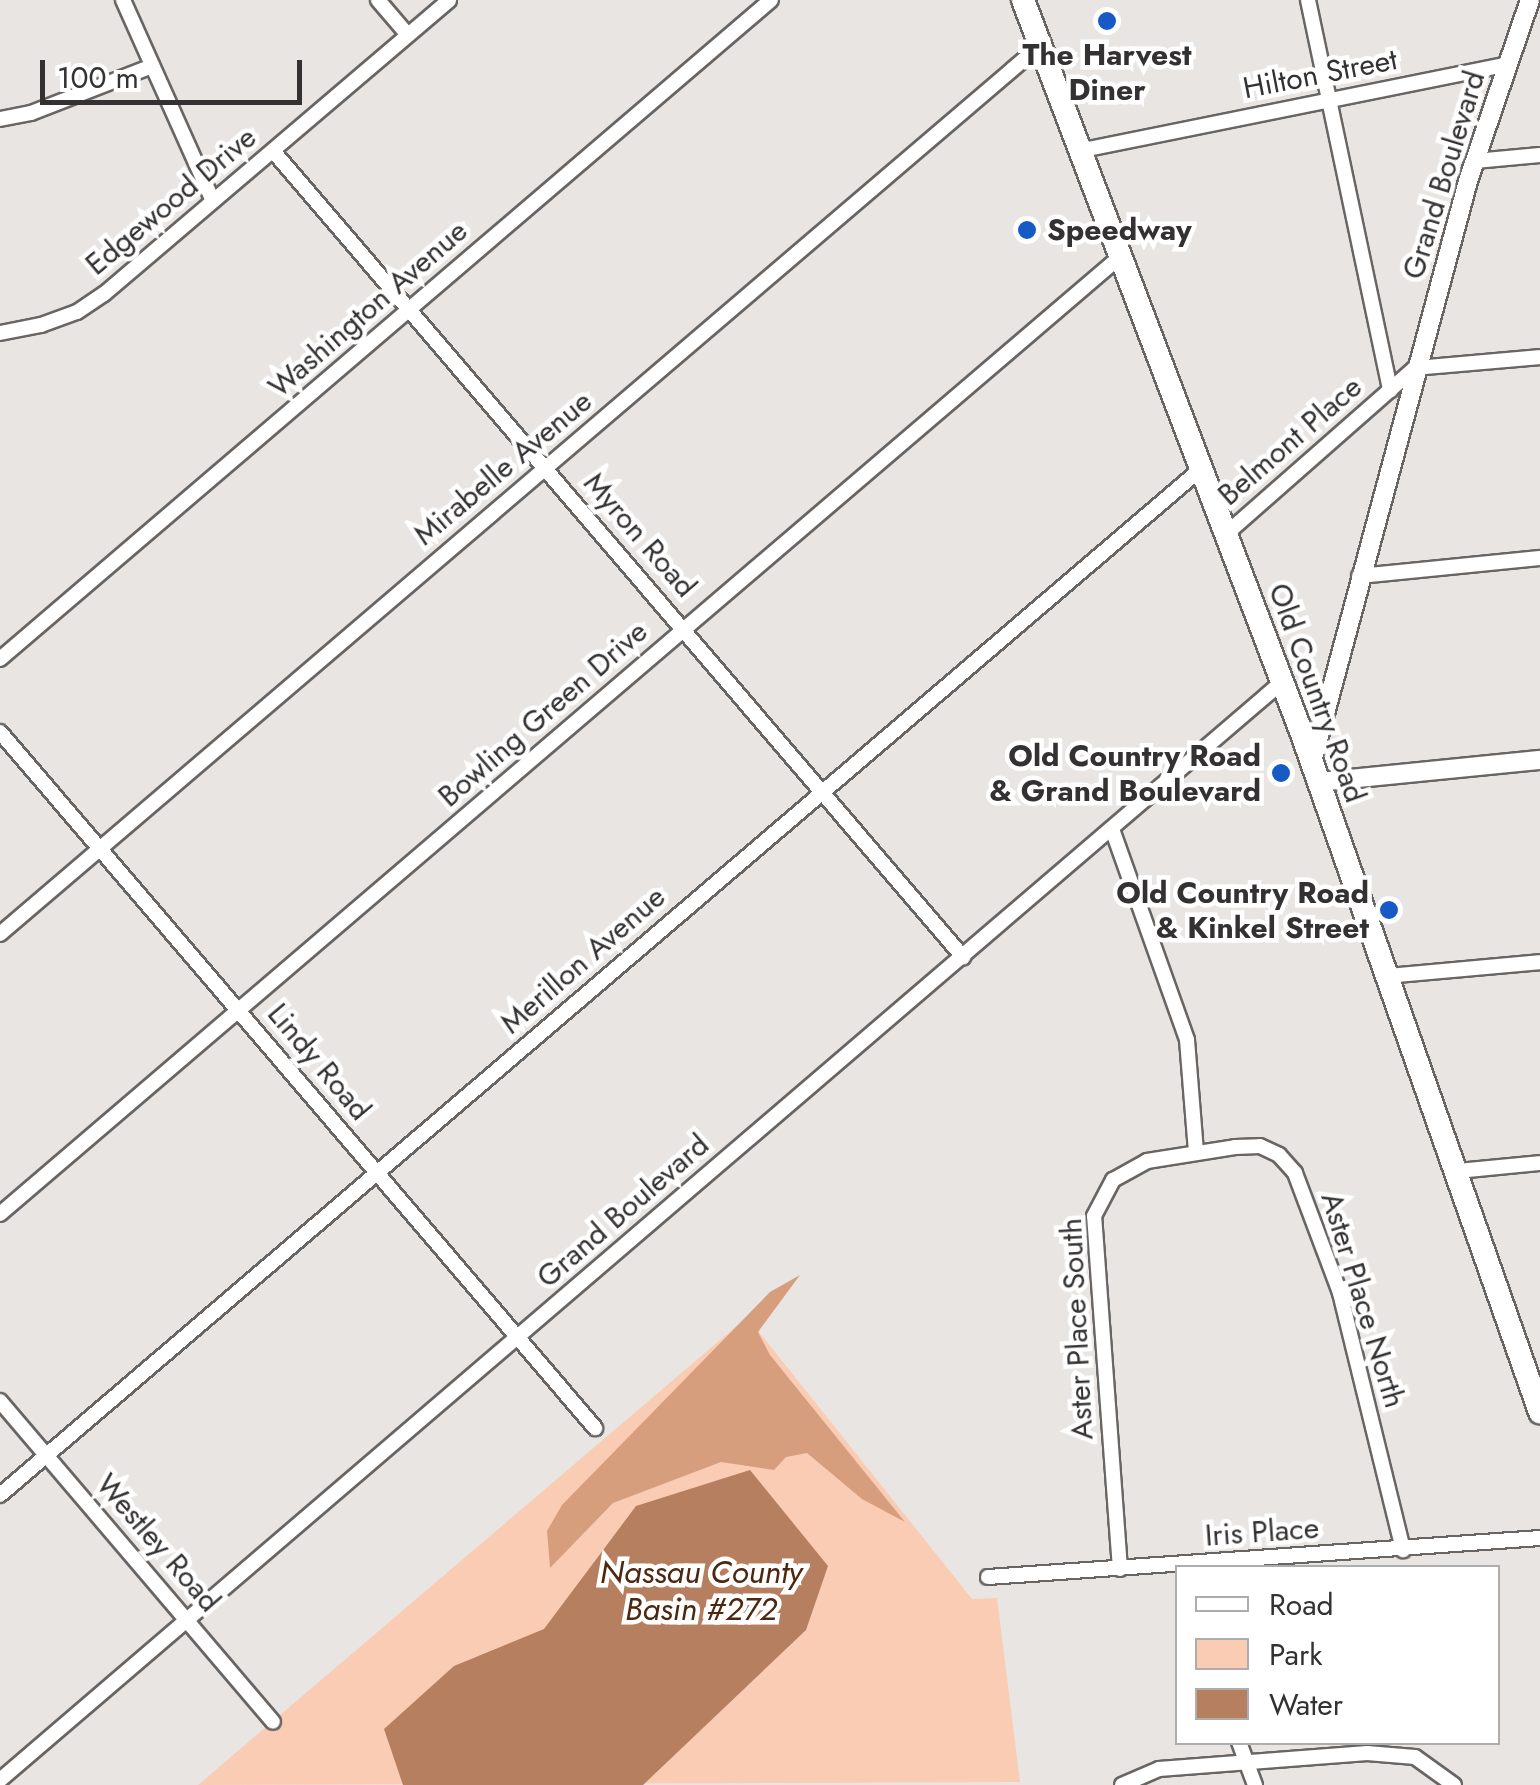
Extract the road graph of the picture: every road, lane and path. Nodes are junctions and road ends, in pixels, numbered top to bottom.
1 (122, 0) edge
2 (378, 0) edge
3 (449, 0) edge
4 (771, 0) edge
5 (1023, 0) edge
6 (1308, 0) edge
7 (1530, 0) edge
8 (407, 34) junction
9 (1042, 44) junction
10 (1508, 64) junction
11 (152, 66) junction
12 (1328, 100) junction
13 (0, 119) edge
14 (1083, 150) junction
15 (274, 152) junction
16 (1540, 155) edge
17 (1475, 161) junction
18 (213, 201) junction
19 (1122, 256) junction
20 (410, 309) junction
21 (0, 333) edge
22 (1540, 357) edge
23 (1415, 368) junction
24 (1390, 390) junction
25 (546, 468) junction
26 (1202, 468) junction
27 (1226, 534) junction
28 (1540, 558) edge
29 (1359, 576) junction
30 (685, 628) junction
31 (0, 660) edge
32 (1281, 683) junction
33 (0, 732) edge
34 (1540, 760) edge
35 (1315, 772) junction
36 (822, 792) junction
37 (1112, 829) junction
38 (100, 848) junction
39 (0, 934) edge
40 (963, 957) junction
41 (1540, 962) edge
42 (1387, 976) junction
43 (238, 1010) junction
44 (1196, 1152) junction
45 (1540, 1163) edge
46 (1456, 1171) junction
47 (377, 1172) junction
48 (0, 1214) edge
49 (518, 1338) junction
50 (1533, 1363) edge
51 (0, 1401) edge
52 (1540, 1412) edge
53 (595, 1428) dead end
54 (45, 1454) junction
55 (0, 1495) edge
56 (1540, 1538) edge
57 (1403, 1550) junction
58 (1217, 1565) edge
59 (1175, 1567) edge
60 (1120, 1569) junction
61 (988, 1577) dead end
62 (188, 1620) junction
63 (273, 1722) dead end
64 (1241, 1745) edge
65 (1247, 1762) junction
66 (0, 1780) edge
67 (1122, 1785) edge
68 (1256, 1785) edge
69 (1454, 1785) edge

1 - 11 street
2 - 8 street
3 - 8 street, Edgewood Drive
4 - 20 street, Washington Avenue
5 - 9 main road, Old Country Road
6 - 12 street
7 - 10 street, Grand Boulevard
8 - 15 street, Edgewood Drive
9 - 14 main road, Old Country Road
9 - 25 street, Mirabelle Avenue
10 - 12 street, Hilton Street
10 - 17 street, Grand Boulevard
11 - 13 street
11 - 18 street
12 - 14 street, Hilton Street
12 - 24 street
14 - 19 main road, Old Country Road
15 - 18 street, Edgewood Drive
15 - 20 street, Myron Road
16 - 17 street
17 - 23 street, Grand Boulevard
18 - 21 street, Edgewood Drive
19 - 26 main road, Old Country Road
19 - 30 street, Bowling Green Drive
20 - 25 street, Myron Road
20 - 31 street, Washington Avenue
22 - 23 street
23 - 24 street
23 - 29 street, Grand Boulevard
24 - 27 street, Belmont Place
25 - 30 street, Myron Road
25 - 38 street, Mirabelle Avenue
26 - 27 main road, Old Country Road
26 - 36 street, Merillon Avenue
27 - 32 main road, Old Country Road
28 - 29 street
29 - 35 street, Grand Boulevard
30 - 36 street, Myron Road
30 - 43 street, Bowling Green Drive
32 - 35 main road, Old Country Road
32 - 37 street, Grand Boulevard
33 - 38 street, Lindy Road
34 - 35 street
35 - 42 main road, Old Country Road
36 - 40 street, Myron Road
36 - 47 street, Merillon Avenue
37 - 40 street, Grand Boulevard
37 - 44 street
38 - 39 street, Mirabelle Avenue
38 - 43 street, Lindy Road
40 - 49 street, Grand Boulevard
41 - 42 street
42 - 46 main road, Old Country Road
43 - 47 street, Lindy Road
43 - 48 street, Bowling Green Drive
44 - 57 street, Aster Place North
44 - 60 street, Aster Place South
45 - 46 street
46 - 50 main road, Old Country Road
47 - 49 street, Lindy Road
47 - 54 street, Merillon Avenue
49 - 53 street, Lindy Road
49 - 62 street, Grand Boulevard
50 - 52 main road, Old Country Road
51 - 54 street, Westley Road
54 - 55 street, Merillon Avenue
54 - 62 street, Westley Road
56 - 57 street, Iris Place
57 - 58 street, Iris Place
59 - 60 street, Iris Place
60 - 61 street, Iris Place
62 - 63 street, Westley Road
62 - 66 street, Grand Boulevard
64 - 65 street
65 - 67 street
65 - 68 street
65 - 69 street

